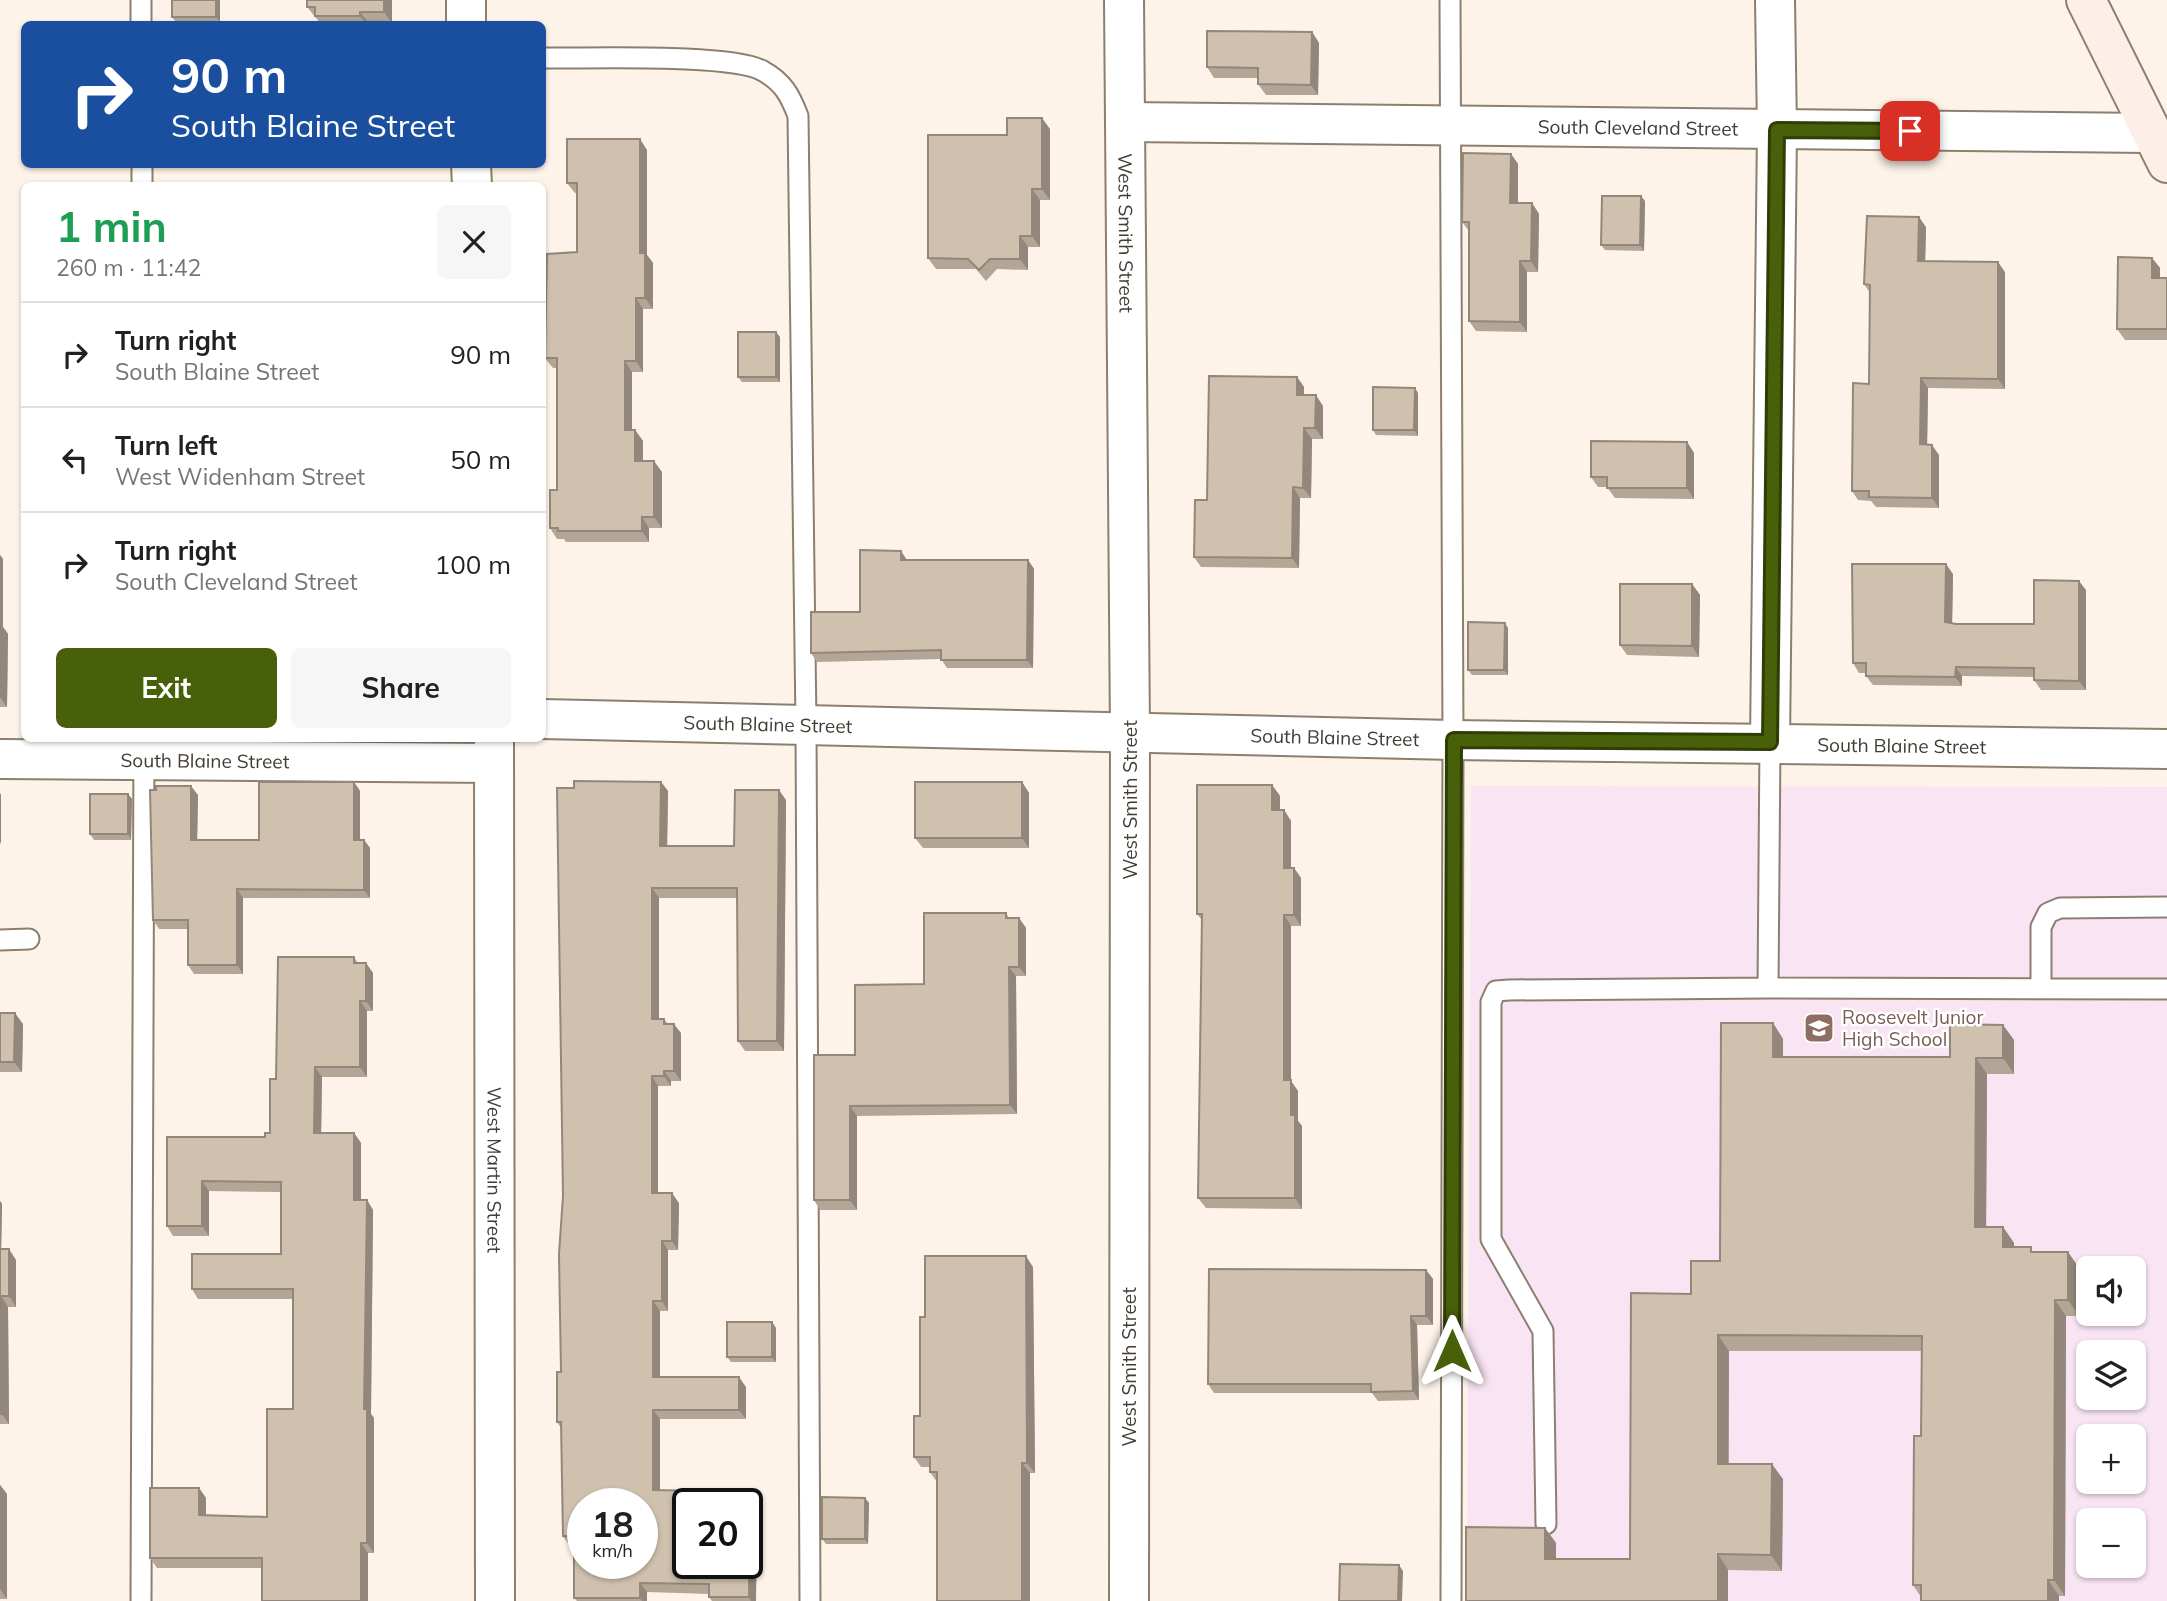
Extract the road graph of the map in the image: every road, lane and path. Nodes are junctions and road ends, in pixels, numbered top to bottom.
1 (141, 0) edge
2 (466, 0) edge
3 (1125, 0) edge
4 (1450, 0) edge
5 (1775, 0) edge
6 (2086, 0) edge
7 (141, 21) edge
8 (466, 21) edge
9 (546, 58) edge
10 (1125, 122) junction
11 (1448, 126) junction
12 (1777, 130) junction
13 (2158, 148) edge
14 (546, 719) edge
15 (806, 724) junction
16 (1130, 732) junction
17 (1454, 740) junction
18 (1770, 742) junction
19 (144, 749) edge
20 (2167, 749) edge
21 (494, 750) edge
22 (0, 759) edge
23 (2167, 907) edge
24 (29, 939) dead end
25 (0, 940) edge
26 (1769, 988) junction
27 (2041, 988) junction
28 (2167, 989) edge
29 (1546, 1524) dead end
30 (141, 1601) edge
31 (495, 1601) edge
32 (810, 1601) edge
33 (1129, 1601) edge
34 (1451, 1601) edge

1 - 7 lane
2 - 8 street
3 - 10 street, West Smith Street
4 - 11 lane
5 - 12 street
6 - 13 main road
9 - 15 lane
10 - 11 street, South Cleveland Street
10 - 16 street, West Smith Street
11 - 12 street, South Cleveland Street
11 - 17 lane
12 - 13 street, South Cleveland Street
12 - 18 street
14 - 15 street, South Blaine Street
15 - 16 street, South Blaine Street
15 - 32 lane
16 - 17 street, South Blaine Street
16 - 33 street, West Smith Street
17 - 18 street, South Blaine Street
17 - 34 lane
18 - 20 street, South Blaine Street
18 - 26 lane
19 - 21 street, South Blaine Street
19 - 22 street, South Blaine Street
19 - 30 lane
21 - 31 street, West Martin Street
23 - 27 lane
24 - 25 lane
26 - 27 lane
26 - 29 lane
27 - 28 lane

